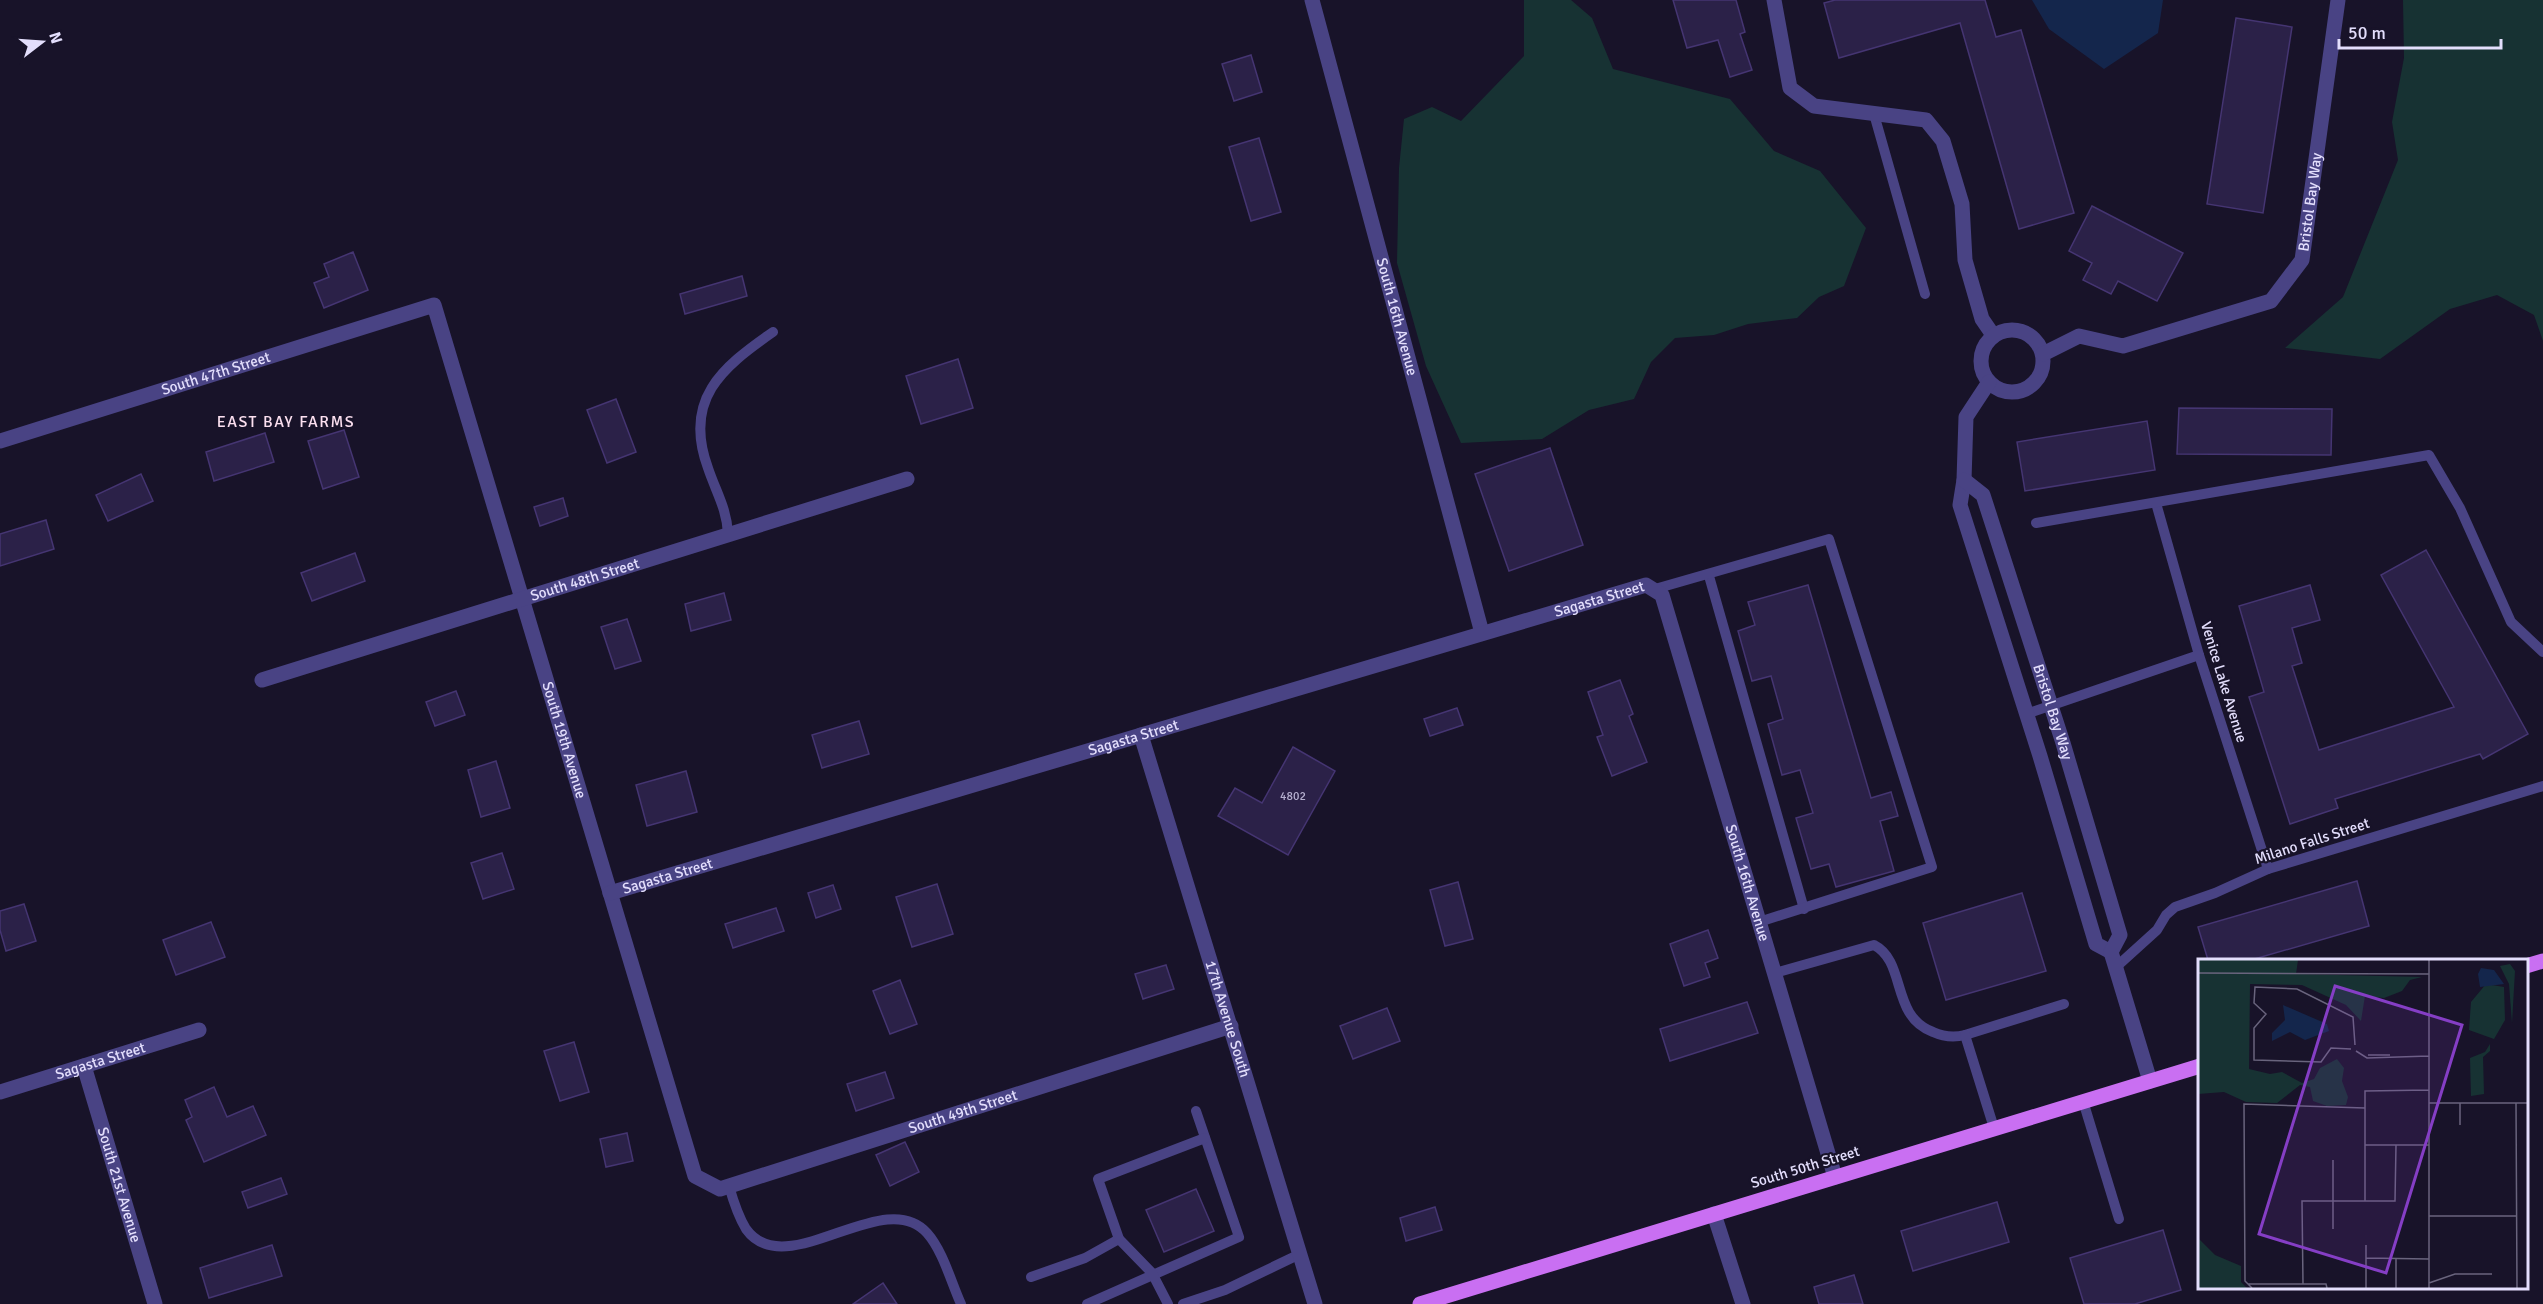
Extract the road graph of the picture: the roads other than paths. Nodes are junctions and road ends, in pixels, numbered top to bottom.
1 (1312, 0) edge
2 (1774, 0) edge
3 (2338, 0) edge
4 (1874, 114) junction
5 (1925, 294) dead end
6 (434, 305) joint
7 (773, 332) dead end
8 (1993, 335) junction
9 (2043, 354) junction
10 (1989, 382) junction
11 (0, 441) edge
12 (906, 479) dead end
13 (1964, 480) junction
14 (2156, 503) junction
15 (2036, 523) dead end
16 (728, 534) junction
17 (1709, 576) junction
18 (1655, 589) junction
19 (524, 598) junction
20 (1482, 633) junction
21 (2543, 652) edge
22 (2199, 655) junction
23 (262, 680) dead end
24 (2049, 706) junction
25 (2026, 714) junction
26 (1141, 735) junction
27 (2543, 786) edge
28 (2268, 869) junction
29 (610, 893) junction
30 (1804, 909) junction
31 (1759, 922) junction
32 (2111, 952) junction
33 (2543, 960) edge
34 (2528, 965) edge
35 (2115, 968) junction
36 (1774, 973) junction
37 (2064, 1004) dead end
38 (1231, 1026) junction
39 (199, 1030) dead end
40 (1965, 1035) junction
41 (84, 1066) junction
42 (2198, 1066) edge
43 (2150, 1081) junction
44 (0, 1092) edge
45 (2083, 1101) junction
46 (1196, 1111) dead end
47 (1994, 1128) junction
48 (1205, 1138) junction
49 (1835, 1177) junction
50 (729, 1186) junction
51 (1714, 1214) junction
52 (2119, 1219) dead end
53 (1119, 1239) junction
54 (1300, 1254) junction
55 (1152, 1273) junction
56 (1031, 1277) dead end
57 (155, 1304) edge
58 (961, 1304) edge
59 (1087, 1304) edge
60 (1168, 1304) edge
61 (1183, 1304) edge
62 (1315, 1304) edge
63 (1420, 1304) edge
64 (1743, 1304) edge

1 - 20 street, South 16th Avenue
2 - 4 street
3 - 9 street, Bristol Bay Way
4 - 5 lane
4 - 8 street
6 - 11 street, South 47th Street
6 - 19 street, South 19th Avenue
7 - 16 lane
8 - 9 street
8 - 10 street
9 - 10 street
10 - 13 street, Bristol Bay Way
12 - 16 street, South 48th Street
13 - 24 street, Bristol Bay Way
13 - 25 street, Bristol Bay Way
14 - 15 lane
14 - 21 lane
14 - 22 lane, Venice Lake Avenue
16 - 19 street, South 48th Street
17 - 18 lane
17 - 30 lane
17 - 30 lane
18 - 20 street, Sagasta Street
18 - 31 street, South 16th Avenue
19 - 23 street, South 48th Street
19 - 29 street, South 19th Avenue
20 - 26 street, Sagasta Street
22 - 24 lane
22 - 28 lane, Venice Lake Avenue
24 - 25 lane
24 - 32 street, Bristol Bay Way
25 - 32 street, Bristol Bay Way
26 - 29 street, Sagasta Street
26 - 38 street, 17th Avenue South
27 - 28 lane, Milano Falls Street
28 - 35 lane, Milano Falls Street
29 - 50 street, South 19th Avenue
30 - 31 lane
31 - 36 street, South 16th Avenue
32 - 35 street, Bristol Bay Way
33 - 34 main road
35 - 43 street, Bristol Bay Way
36 - 40 lane
36 - 49 street, South 16th Avenue
37 - 40 lane
38 - 50 street, South 49th Street
38 - 54 street, 17th Avenue South
39 - 41 street, Sagasta Street
40 - 47 lane
41 - 44 street, Sagasta Street
41 - 57 street, South 21st Avenue
42 - 43 main road, South 50th Street
43 - 45 main road, South 50th Street
45 - 47 main road, South 50th Street
45 - 52 lane
46 - 48 lane
47 - 49 main road, South 50th Street
48 - 53 lane
48 - 55 lane
49 - 51 main road, South 50th Street
50 - 58 lane
51 - 63 main road, South 50th Street
51 - 64 street
53 - 55 lane
53 - 56 lane
54 - 61 lane
54 - 62 street, 17th Avenue South
55 - 59 lane
55 - 60 lane

